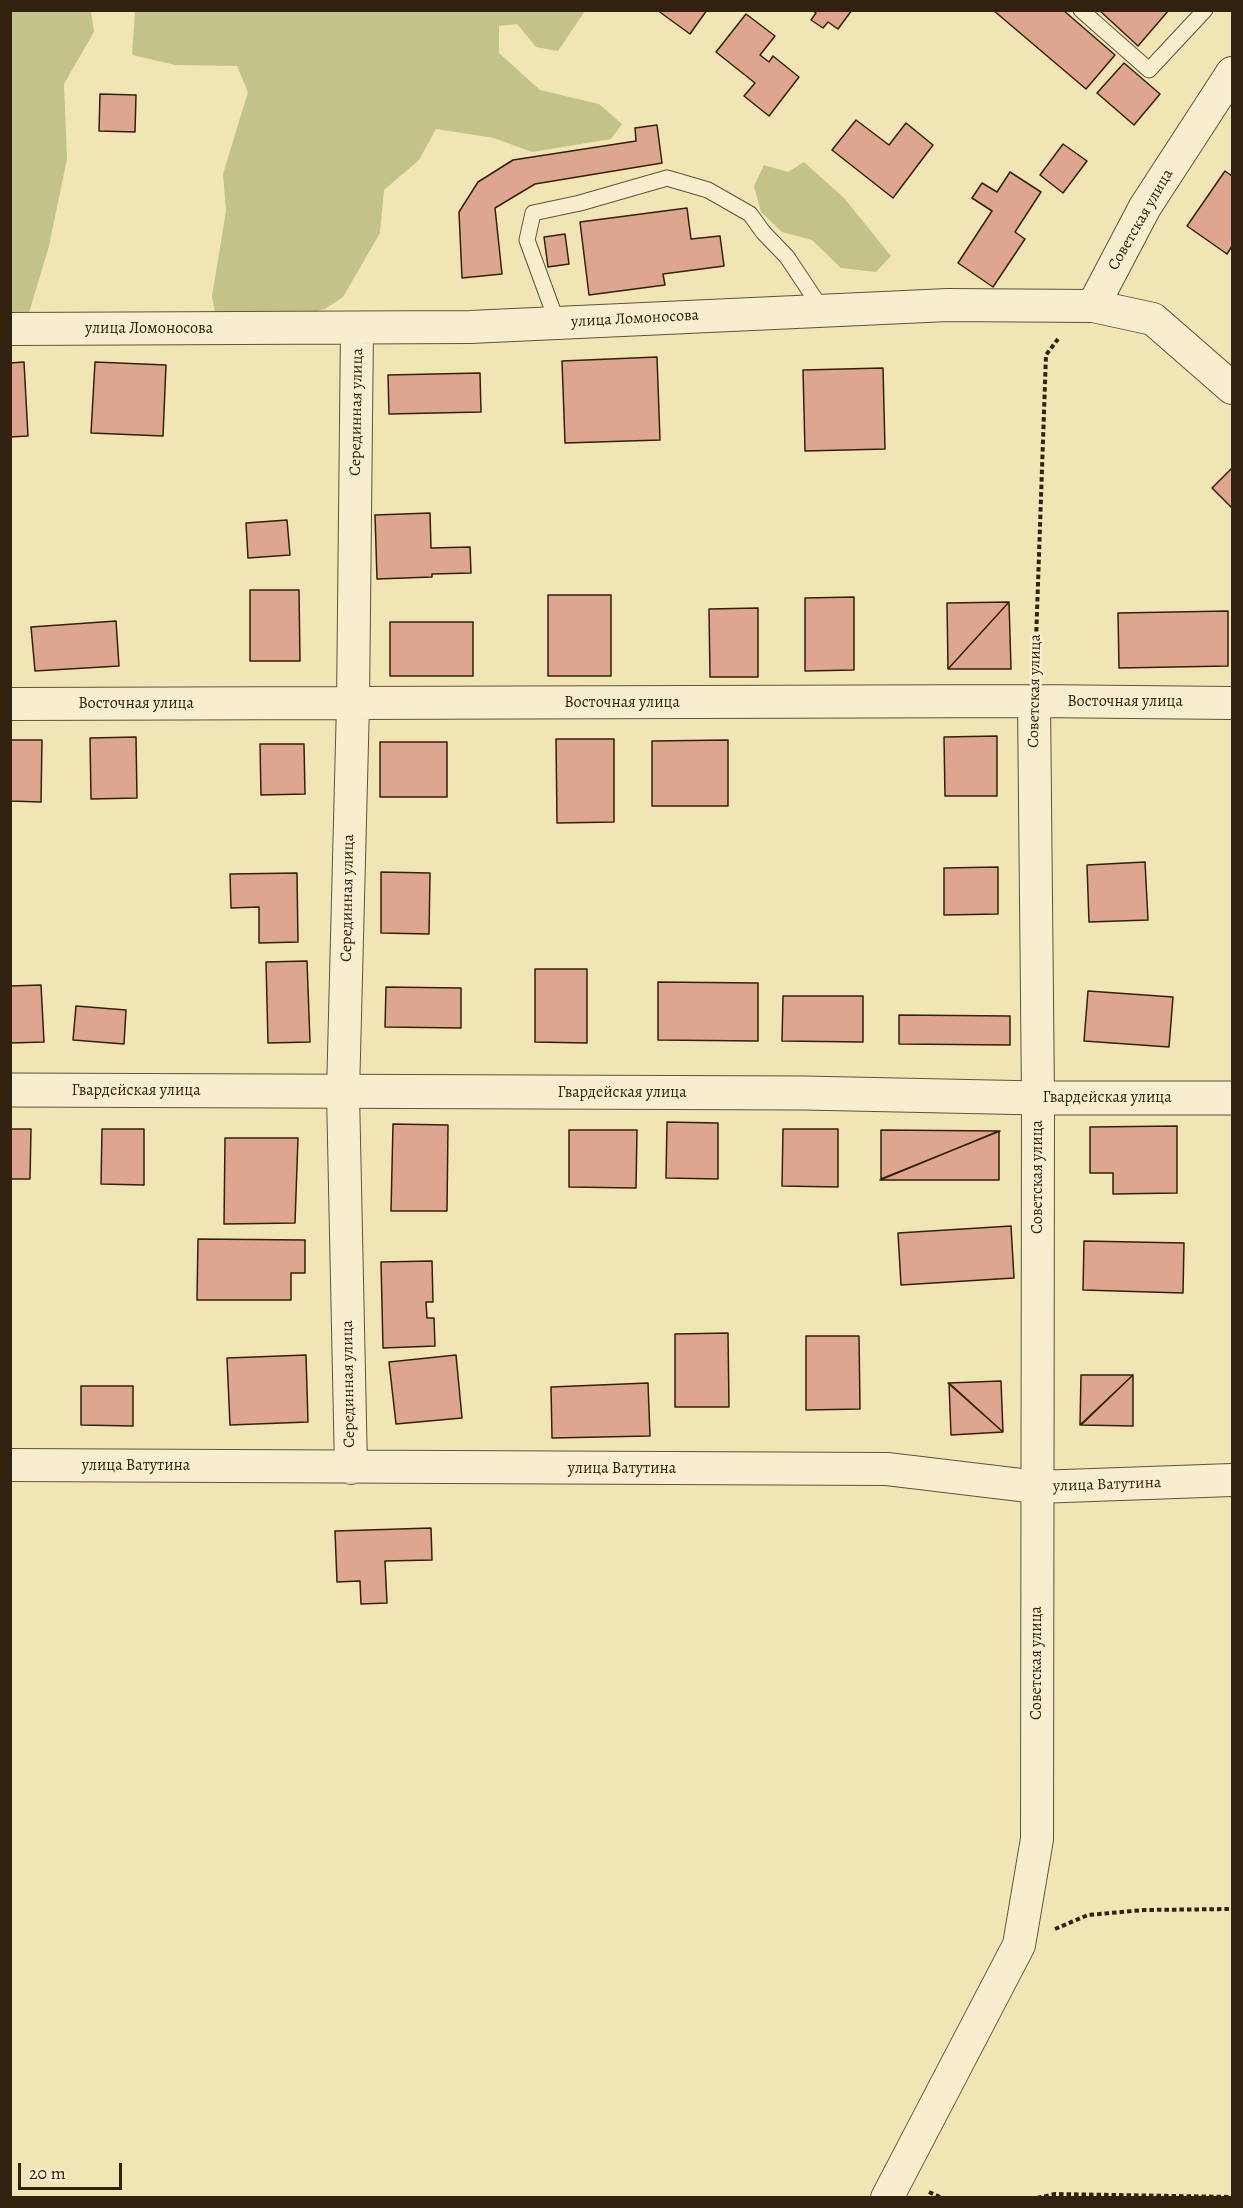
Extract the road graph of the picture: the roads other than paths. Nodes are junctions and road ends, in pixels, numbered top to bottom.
1 (1081, 10) edge
2 (1205, 10) edge
3 (1233, 73) edge
4 (1093, 306) junction
5 (824, 311) junction
6 (558, 322) junction
7 (357, 328) junction
8 (10, 329) edge
9 (1233, 388) edge
10 (1034, 701) junction
11 (1233, 703) edge
12 (10, 704) edge
13 (353, 704) junction
14 (10, 1090) edge
15 (344, 1093) junction
16 (1038, 1098) junction
17 (1233, 1098) edge
18 (10, 1465) edge
19 (351, 1468) junction
20 (1233, 1480) edge
21 (1036, 1487) junction
22 (887, 2198) edge

1 - 2 lane
3 - 4 street, Советская улица
4 - 5 street, улица Ломоносова
4 - 9 street, улица Ломоносова
5 - 6 street, улица Ломоносова
5 - 6 lane
6 - 7 street, улица Ломоносова
7 - 8 street, улица Ломоносова
7 - 13 street, Серединная улица
10 - 11 street, Восточная улица
10 - 13 street, Восточная улица
10 - 16 street, Советская улица
12 - 13 street, Восточная улица
13 - 15 street, Серединная улица
14 - 15 street, Гвардейская улица
15 - 16 street, Гвардейская улица
15 - 19 street, Серединная улица
16 - 17 street, Гвардейская улица
16 - 21 street, Советская улица
18 - 19 street, улица Ватутина
19 - 21 street, улица Ватутина
20 - 21 street, улица Ватутина
21 - 22 street, Советская улица

